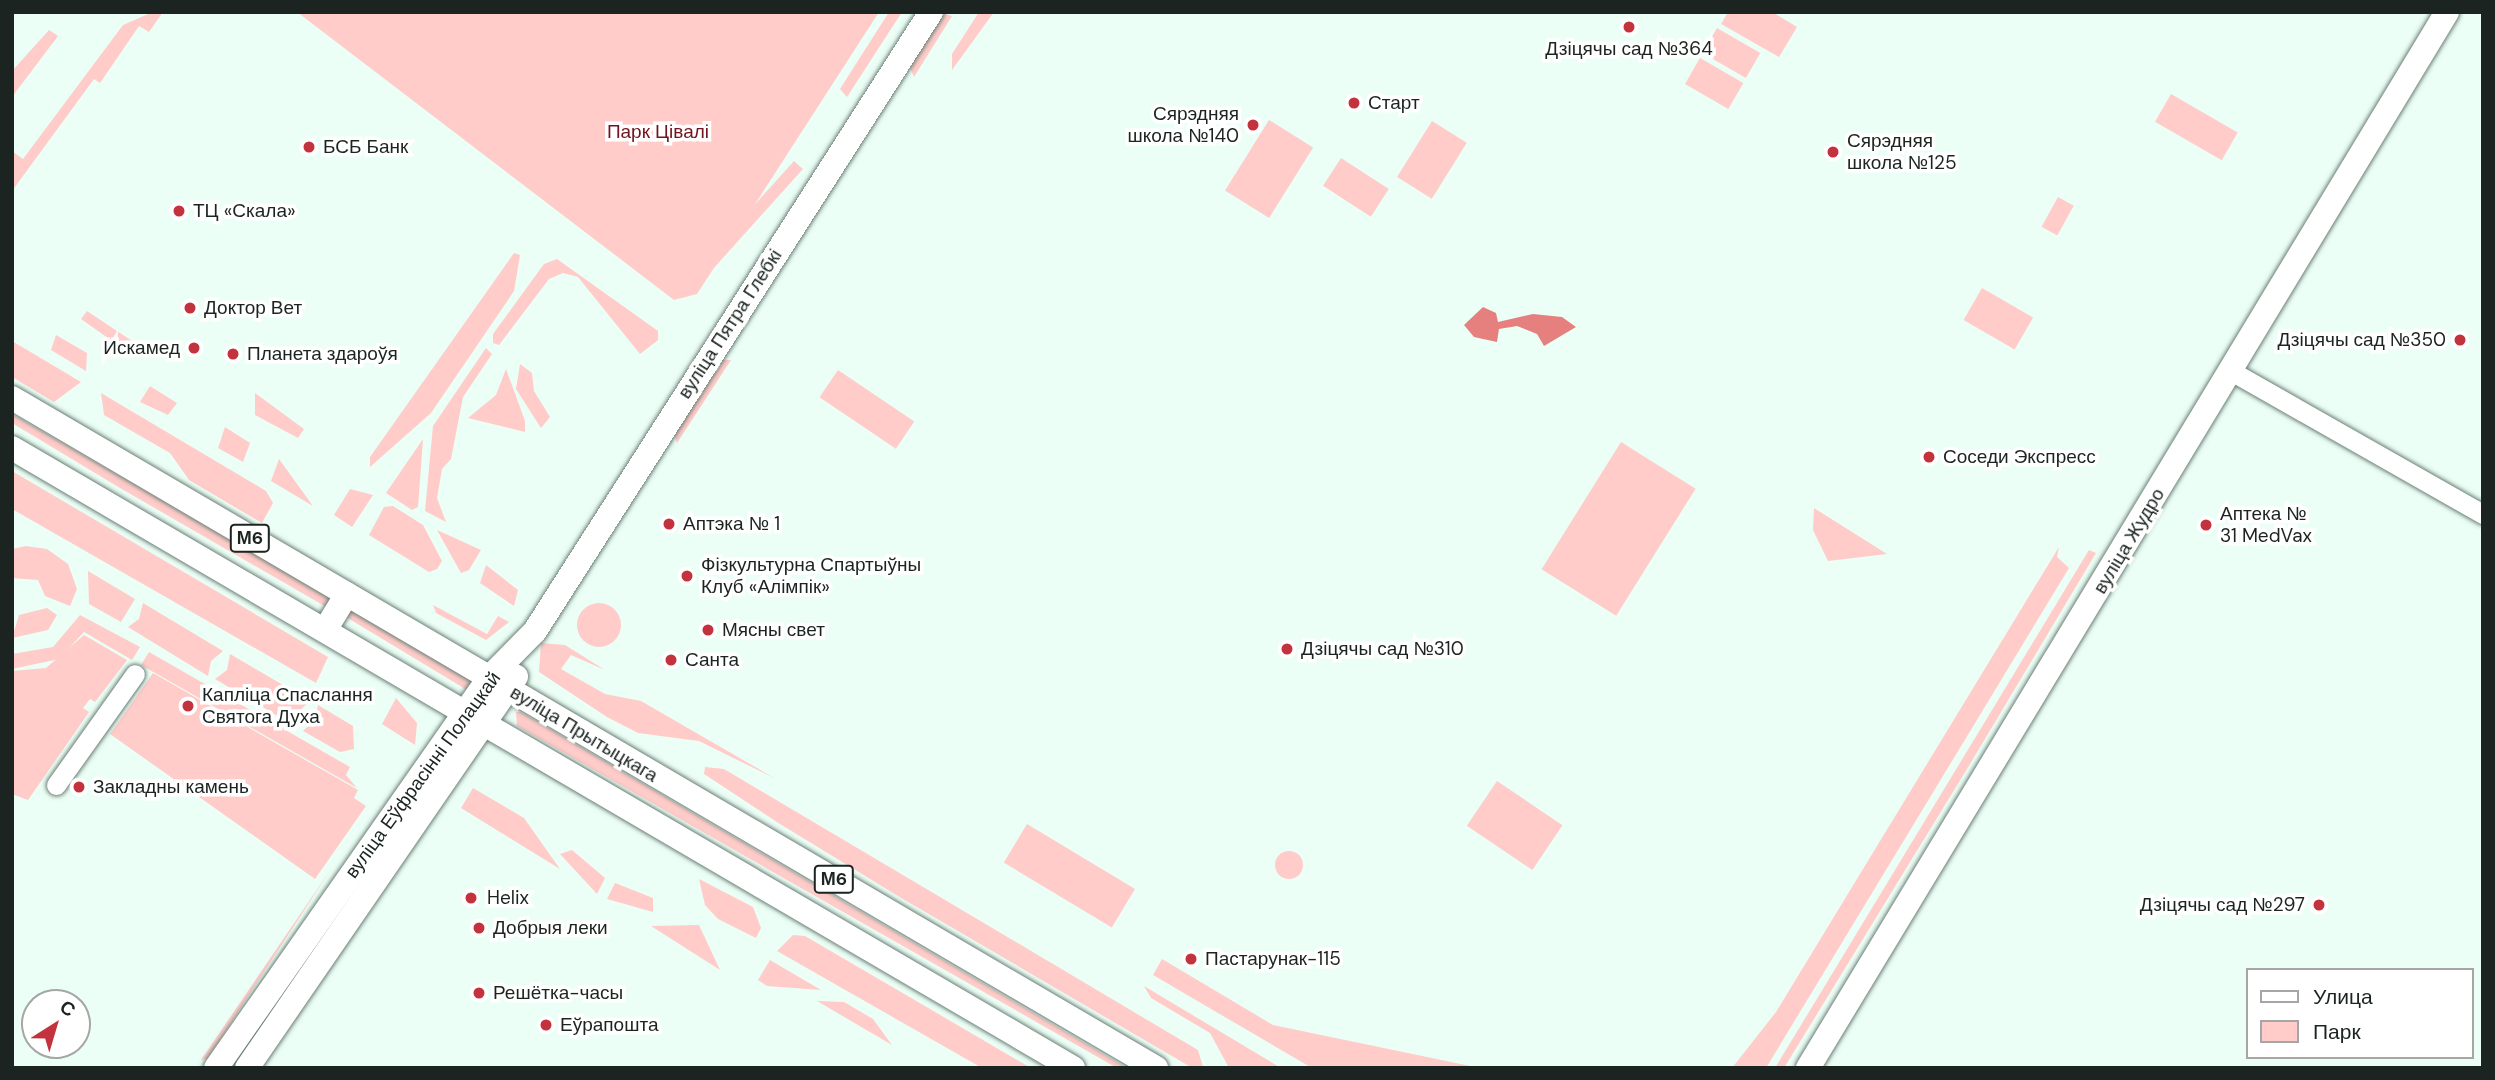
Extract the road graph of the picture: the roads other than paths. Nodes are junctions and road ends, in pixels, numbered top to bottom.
1 (931, 12) edge
2 (2447, 12) edge
3 (2231, 371) junction
4 (12, 398) edge
5 (12, 448) edge
6 (2483, 514) edge
7 (347, 594) junction
8 (325, 630) junction
9 (531, 637) junction
10 (135, 674) dead end
11 (489, 678) junction
12 (511, 691) junction
13 (464, 712) junction
14 (488, 725) junction
15 (56, 785) dead end
16 (216, 1068) edge
17 (247, 1068) edge
18 (1073, 1068) edge
19 (1156, 1068) edge
20 (1808, 1068) edge

1 - 9 main road, вуліца Пятра Глебкі
2 - 3 main road, вуліца Жудро
3 - 6 street
3 - 20 main road, вуліца Жудро
4 - 7 main road, вуліца Прытыцкага / М6
5 - 8 main road, вуліца Прытыцкага / М6
7 - 8 main road
7 - 11 main road, вуліца Прытыцкага / М6
8 - 13 main road, вуліца Прытыцкага / М6
9 - 11 main road, вуліца Еўфрасінні Полацкай
9 - 12 main road, вуліца Еўфрасінні Полацкай
10 - 15 street
11 - 12 main road, вуліца Прытыцкага / М6
11 - 13 main road, вуліца Еўфрасінні Полацкай
12 - 14 main road, вуліца Еўфрасінні Полацкай
12 - 19 main road, вуліца Прытыцкага / М6
13 - 14 main road, вуліца Прытыцкага / М6
13 - 16 main road, вуліца Еўфрасінні Полацкай
14 - 17 main road, вуліца Еўфрасінні Полацкай
14 - 18 main road, вуліца Прытыцкага / М6

